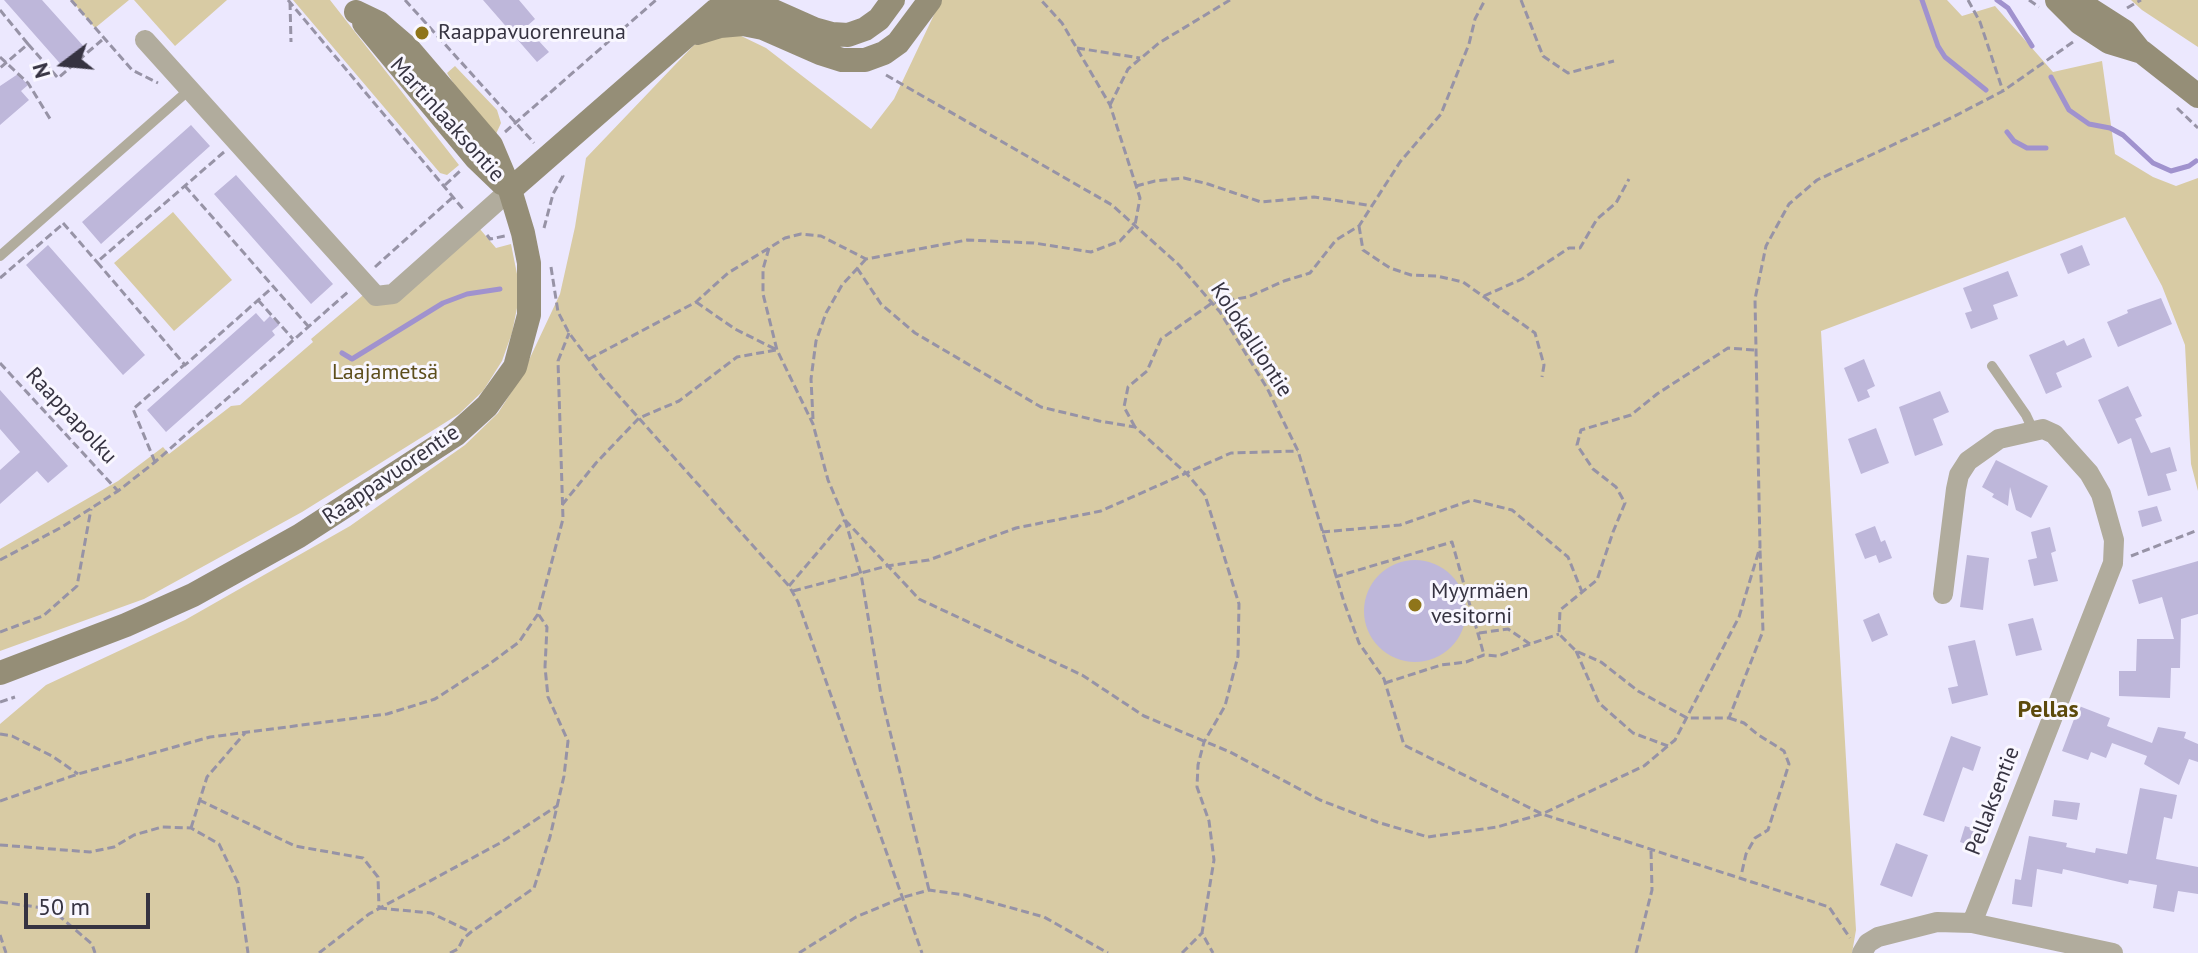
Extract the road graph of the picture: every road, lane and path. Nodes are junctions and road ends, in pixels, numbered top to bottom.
1 (405, 0) edge
2 (656, 0) edge
3 (893, 0) edge
4 (930, 0) edge
5 (1041, 0) edge
6 (1230, 0) edge
7 (1485, 0) edge
8 (1521, 0) edge
9 (1968, 0) edge
10 (2057, 0) edge
11 (2065, 0) edge
12 (2141, 0) edge
13 (289, 1) edge
14 (351, 6) edge
15 (2130, 6) dead end
16 (0, 10) edge
17 (687, 35) junction
18 (104, 39) dead end
19 (145, 40) dead end
20 (291, 42) dead end
21 (2072, 43) dead end
22 (28, 44) junction
23 (1077, 48) junction
24 (2142, 52) junction
25 (0, 57) edge
26 (1141, 58) junction
27 (865, 60) junction
28 (1614, 61) dead end
29 (6, 63) junction
30 (0, 68) edge
31 (189, 90) junction
32 (2003, 91) junction
33 (2198, 96) edge
34 (1110, 105) junction
35 (52, 122) dead end
36 (516, 123) junction
37 (236, 142) junction
38 (483, 151) junction
39 (547, 157) junction
40 (1629, 179) dead end
41 (185, 186) junction
42 (444, 186) junction
43 (1136, 186) junction
44 (510, 190) junction
45 (453, 197) junction
46 (1373, 206) junction
47 (58, 217) dead end
48 (474, 222) junction
49 (63, 224) junction
50 (1135, 225) junction
51 (1359, 226) junction
52 (523, 233) junction
53 (769, 248) junction
54 (0, 256) edge
55 (549, 256) dead end
56 (866, 259) junction
57 (97, 262) junction
58 (857, 268) junction
59 (0, 278) edge
60 (360, 281) junction
61 (274, 286) junction
62 (1484, 296) junction
63 (258, 300) junction
64 (696, 302) junction
65 (1212, 303) junction
66 (308, 326) junction
67 (569, 333) junction
68 (293, 340) junction
69 (777, 350) junction
70 (1754, 350) junction
71 (589, 360) junction
72 (0, 363) edge
73 (185, 365) junction
74 (1992, 366) dead end
75 (1542, 377) dead end
76 (639, 418) junction
77 (813, 424) junction
78 (1135, 427) junction
79 (2033, 430) junction
80 (1298, 451) junction
81 (155, 462) junction
82 (1187, 474) junction
83 (118, 491) junction
84 (562, 505) junction
85 (91, 509) junction
86 (845, 520) junction
87 (2198, 530) edge
88 (1322, 532) junction
89 (1760, 547) junction
90 (0, 560) edge
91 (2113, 563) junction
92 (887, 566) junction
93 (861, 574) junction
94 (1335, 577) junction
95 (790, 589) junction
96 (1582, 592) junction
97 (1943, 594) dead end
98 (538, 614) junction
99 (0, 632) edge
100 (1479, 633) junction
101 (1559, 634) junction
102 (1530, 644) junction
103 (1576, 651) junction
104 (1484, 655) junction
105 (0, 673) edge
106 (1385, 681) junction
107 (15, 697) dead end
108 (0, 702) edge
109 (1687, 718) junction
110 (1729, 718) junction
111 (247, 731) junction
112 (0, 734) edge
113 (1204, 742) junction
114 (1668, 746) junction
115 (78, 774) junction
116 (199, 800) junction
117 (0, 801) edge
118 (557, 806) junction
119 (1542, 814) junction
120 (191, 828) junction
121 (0, 845) edge
122 (1651, 851) junction
123 (1741, 877) junction
124 (929, 890) junction
125 (904, 897) junction
126 (0, 902) edge
127 (379, 908) junction
128 (1972, 923) junction
129 (471, 932) junction
130 (1202, 933) junction
131 (0, 935) edge
132 (6, 953) edge
133 (95, 953) edge
134 (248, 953) edge
135 (319, 953) edge
136 (450, 953) edge
137 (799, 953) edge
138 (922, 953) edge
139 (1108, 953) edge
140 (1182, 953) edge
141 (1213, 953) edge
142 (1636, 953) edge
143 (1862, 953) edge
144 (2113, 953) edge

1 - 36 path
2 - 36 path
3 - 17 main road
4 - 27 main road
5 - 23 path
6 - 26 path
7 - 46 path
8 - 28 path
9 - 32 path
10 - 24 main road
11 - 24 main road
12 - 15 path
13 - 20 path
13 - 42 path
14 - 38 main road, Martinlaaksontie
16 - 22 path
17 - 27 main road
17 - 39 main road
18 - 22 path
19 - 31 street
21 - 32 path
22 - 29 path
23 - 26 path
23 - 34 path
24 - 33 main road
25 - 29 path
26 - 34 path
27 - 50 path, Kolokalliontie
29 - 30 path
29 - 35 path
31 - 37 street
31 - 54 lane
32 - 70 path
34 - 43 path
36 - 38 path
36 - 39 path
37 - 41 path
37 - 60 street
38 - 42 path
38 - 44 main road, Martinlaaksontie
39 - 44 main road
39 - 52 path
40 - 62 path
41 - 57 path
41 - 61 path
42 - 45 path
43 - 46 path
43 - 50 path
44 - 48 street
44 - 52 main road, Raappavuorentie
45 - 48 path
45 - 60 path
46 - 51 path
47 - 49 path
48 - 52 path
48 - 60 street
49 - 57 path
49 - 59 path
50 - 56 path
50 - 65 path, Kolokalliontie
51 - 62 path
51 - 65 path
52 - 105 main road, Raappavuorentie
53 - 56 path
53 - 64 path
53 - 69 path
55 - 67 path
56 - 58 path
57 - 73 path
58 - 77 path
58 - 78 path
60 - 66 path
61 - 63 path
61 - 66 path
62 - 75 path
63 - 68 path
63 - 73 path
64 - 69 path
64 - 71 path
65 - 78 path
65 - 80 path, Kolokalliontie
66 - 68 path
67 - 71 path
67 - 84 path
68 - 81 path
69 - 76 path
69 - 77 path
70 - 89 path
70 - 96 path
71 - 76 path
72 - 83 path, Raappapolku
73 - 81 path
74 - 79 lane
76 - 84 path
76 - 95 path
77 - 86 path
78 - 82 path
79 - 91 street
79 - 97 street
80 - 82 path
80 - 88 path, Kolokalliontie
81 - 83 path
82 - 92 path
82 - 113 path
83 - 85 path
84 - 98 path
85 - 90 path
85 - 99 path
86 - 92 path
86 - 93 path
86 - 95 path
87 - 91 path
88 - 94 path, Kolokalliontie
88 - 96 path
89 - 109 path
89 - 110 path
91 - 128 street, Pellaksentie
92 - 93 path
92 - 113 path
93 - 95 path
93 - 124 path
94 - 100 path
94 - 106 path, Kolokalliontie
95 - 125 path
96 - 101 path
98 - 111 path
98 - 118 path
100 - 102 path
100 - 104 path
101 - 102 path
101 - 103 path
102 - 104 path
103 - 109 path
103 - 114 path
104 - 106 path
106 - 119 path, Kolokalliontie
107 - 108 path
109 - 110 path
109 - 114 path
110 - 123 path
111 - 115 path
111 - 116 path
112 - 115 path
113 - 119 path
113 - 130 path
114 - 119 path
115 - 117 path
116 - 120 path
116 - 127 path
118 - 127 path
118 - 129 path
119 - 122 path, Kolokalliontie
120 - 121 path
120 - 134 path
122 - 123 path, Kolokalliontie
122 - 142 path
123 - 143 path, Kolokalliontie
124 - 125 path
124 - 139 path
125 - 137 path
125 - 138 path
126 - 133 path
127 - 129 path
127 - 135 path
128 - 143 street
128 - 144 street
129 - 136 path
130 - 140 path
130 - 141 path
131 - 132 path

